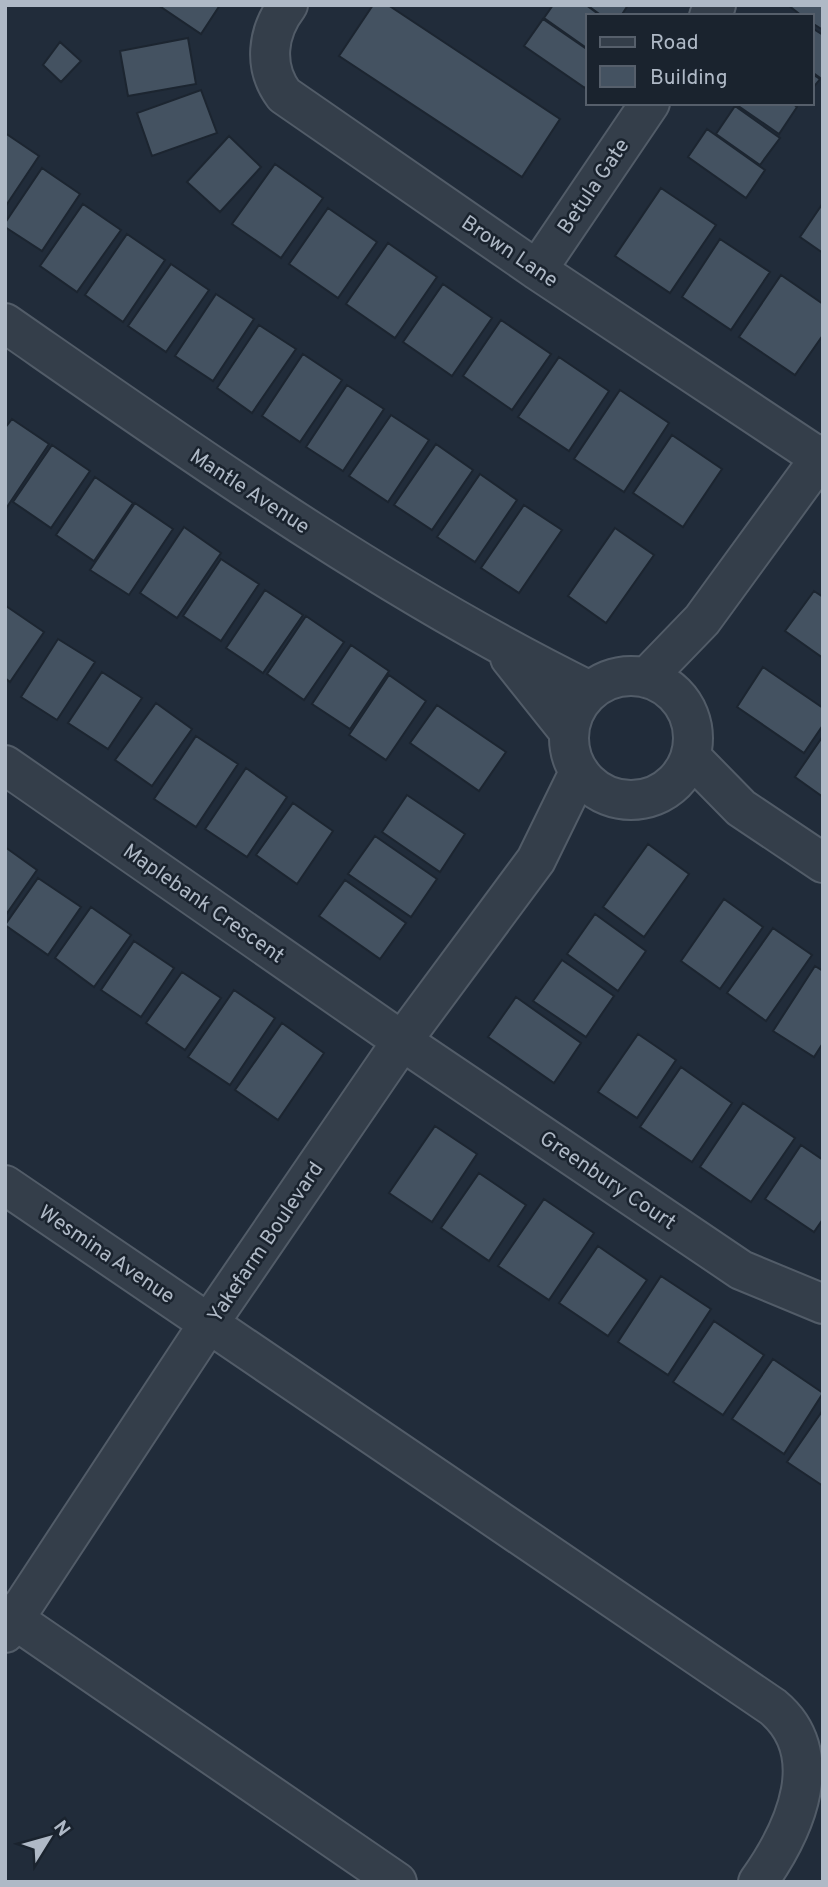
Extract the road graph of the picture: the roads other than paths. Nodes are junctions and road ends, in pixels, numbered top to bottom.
1 (288, 5) edge
2 (648, 105) edge
3 (537, 270) junction
4 (5, 323) edge
5 (821, 456) edge
6 (502, 648) junction
7 (660, 686) junction
8 (590, 691) junction
9 (569, 732) junction
10 (691, 757) junction
11 (5, 765) edge
12 (593, 784) junction
13 (667, 789) junction
14 (741, 808) junction
15 (823, 863) edge
16 (402, 1041) junction
17 (5, 1185) edge
18 (823, 1304) edge
19 (209, 1323) junction
20 (9, 1622) edge
21 (397, 1882) edge
22 (758, 1882) edge

1 - 3 street, Brown Lane
2 - 3 street, Betula Gate
3 - 5 street, Brown Lane
4 - 6 street, Mantle Avenue
5 - 7 street
6 - 8 street, Mantle Avenue
6 - 9 street, Mantle Avenue
7 - 8 street
7 - 10 street
8 - 9 street
9 - 12 street
10 - 13 street
10 - 14 street
11 - 16 street, Maplebank Crescent
12 - 13 street
12 - 16 street, Yakefarm Boulevard
13 - 14 street
14 - 15 street
16 - 18 street, Greenbury Court
16 - 19 street, Yakefarm Boulevard
17 - 19 street, Wesmina Avenue
19 - 20 street, Yakefarm Boulevard
19 - 22 street, Wesmina Avenue
20 - 21 street

